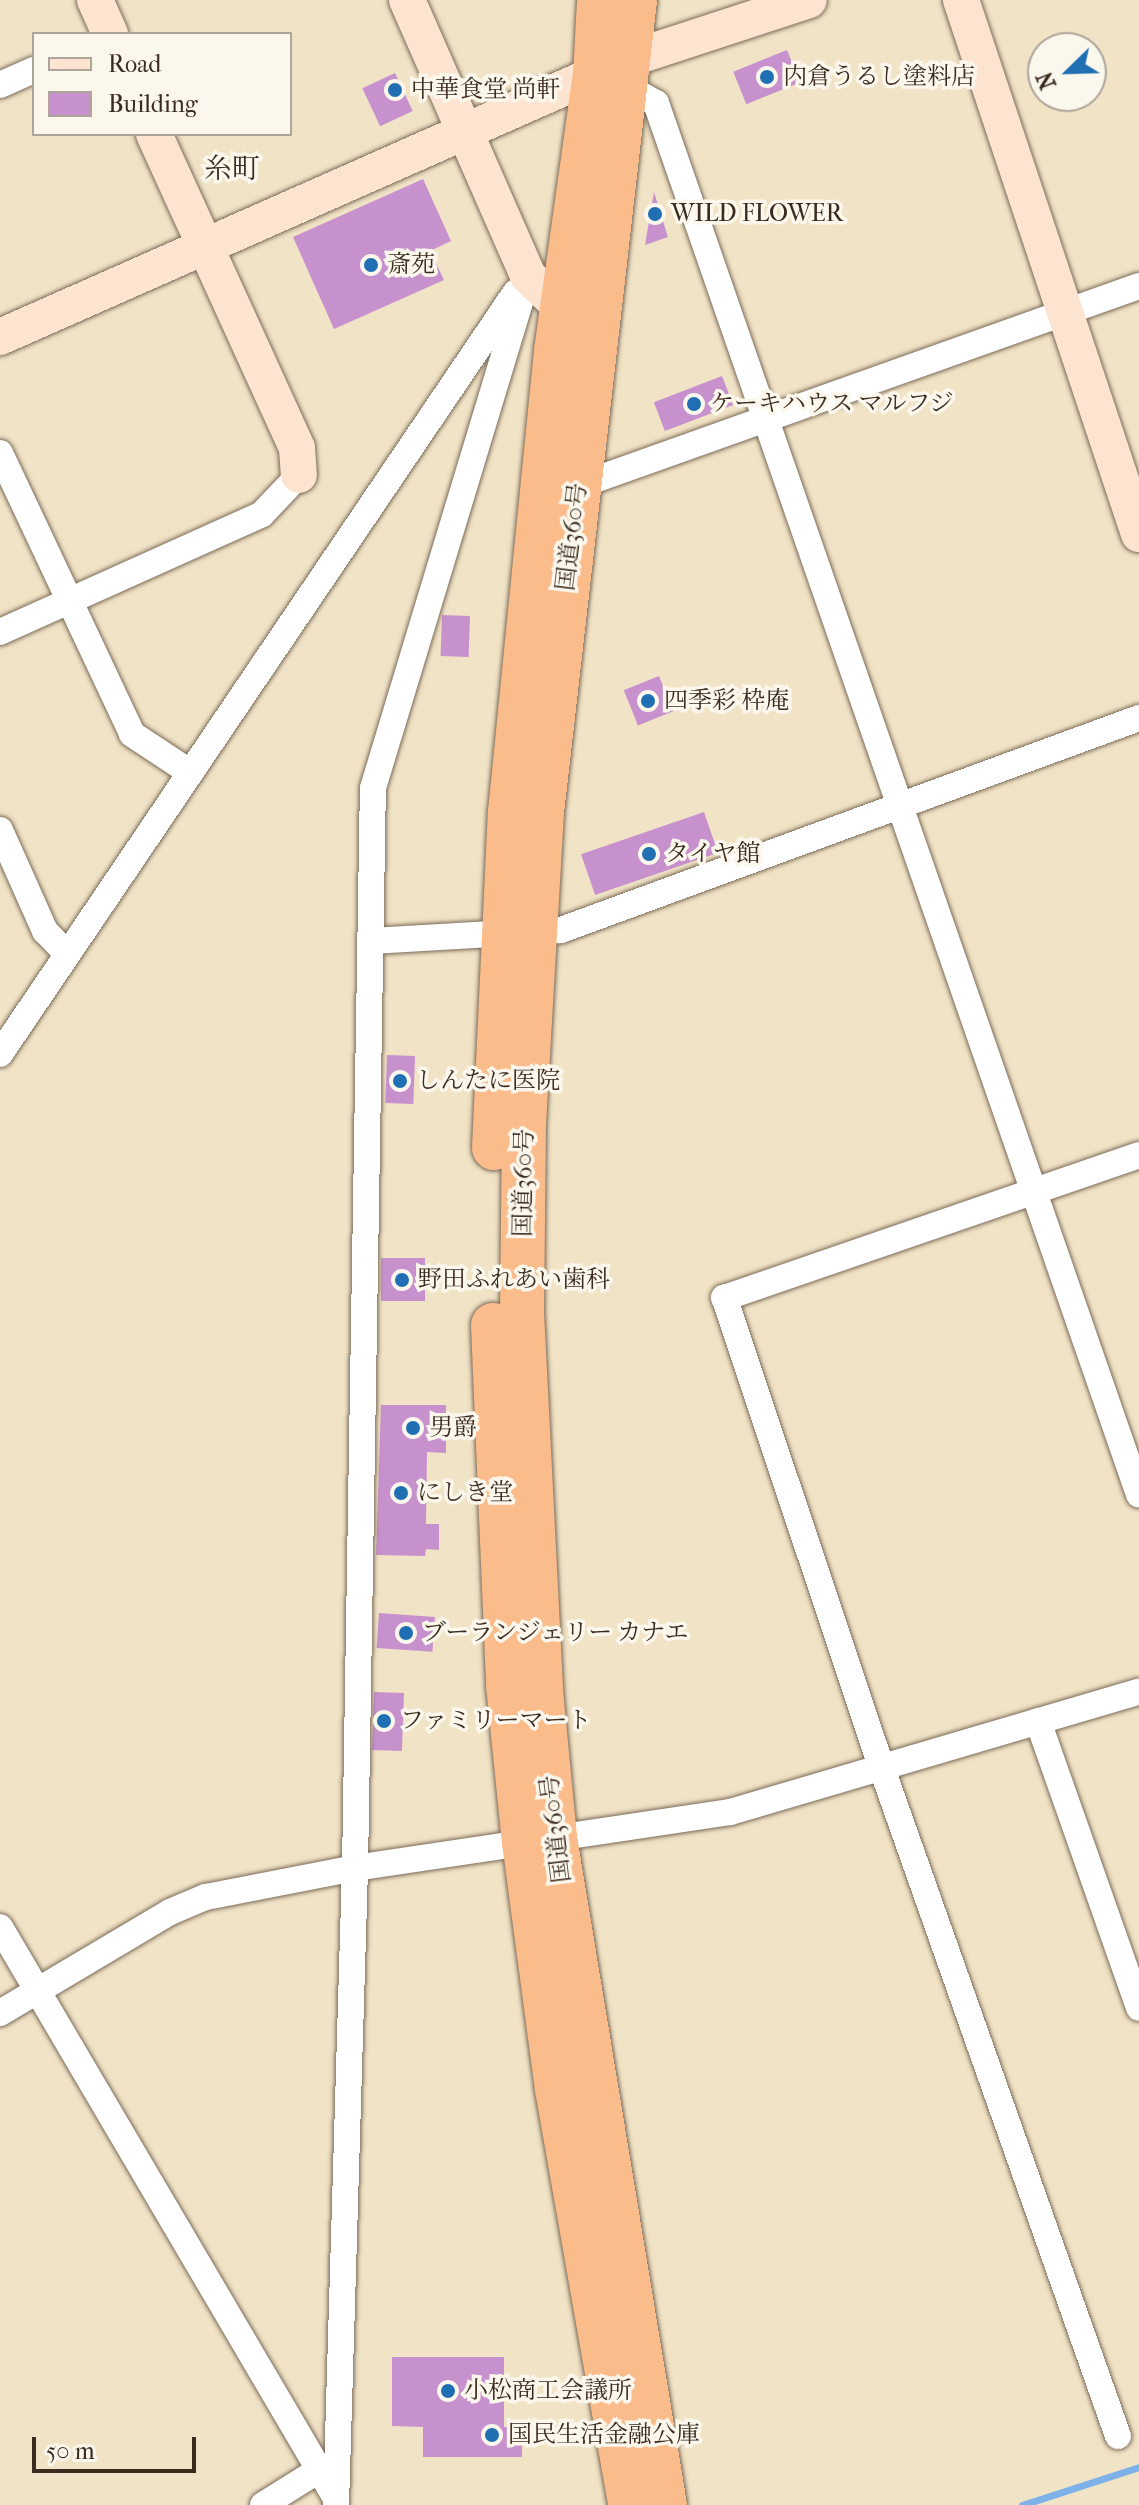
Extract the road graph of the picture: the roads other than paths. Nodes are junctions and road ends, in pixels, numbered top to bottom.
1 (95, 0) edge
2 (407, 0) edge
3 (599, 0) edge
4 (635, 0) edge
5 (809, 0) edge
6 (961, 0) edge
7 (109, 32) edge
8 (32, 71) edge
9 (617, 74) junction
10 (0, 85) edge
11 (464, 129) junction
12 (155, 136) edge
13 (203, 244) junction
14 (528, 276) junction
15 (1139, 286) edge
16 (562, 308) junction
17 (1063, 314) junction
18 (0, 337) edge
19 (600, 344) junction
20 (770, 419) junction
21 (0, 453) edge
22 (299, 475) joint
23 (560, 492) junction
24 (1139, 534) edge
25 (72, 600) junction
26 (0, 632) edge
27 (1139, 718) edge
28 (188, 771) junction
29 (901, 804) junction
30 (0, 830) edge
31 (518, 935) junction
32 (371, 941) junction
33 (66, 953) junction
34 (0, 1054) edge
35 (1139, 1155) edge
36 (1034, 1192) junction
37 (1139, 1495) edge
38 (1139, 1692) edge
39 (1038, 1721) junction
40 (881, 1766) junction
41 (540, 1840) junction
42 (355, 1868) junction
43 (0, 1927) edge
44 (38, 1990) junction
45 (1139, 2008) edge
46 (0, 2013) edge
47 (1118, 2436) dead end
48 (319, 2470) junction
49 (335, 2500) edge
50 (263, 2505) edge
51 (630, 2505) edge
52 (665, 2505) edge

1 - 7 street
2 - 11 street
3 - 9 highway, 国道360号
4 - 9 highway, 国道360号
5 - 9 street
6 - 17 street
8 - 10 street
9 - 11 street
9 - 16 highway, 国道360号
9 - 19 highway, 国道360号
9 - 20 street
11 - 13 street
11 - 14 street
12 - 13 street
13 - 18 street
13 - 22 street
14 - 16 street
14 - 28 street
14 - 32 street
15 - 17 street
16 - 19 street
16 - 23 highway, 国道360号
17 - 20 street
17 - 24 street
19 - 23 highway, 国道360号
20 - 23 street
20 - 29 street
21 - 25 street
22 - 25 street
23 - 31 highway, 国道360号
25 - 26 street
25 - 28 street
27 - 29 street
28 - 33 street
29 - 31 street
29 - 36 street
30 - 33 street
31 - 32 street
31 - 41 highway, 国道360号
32 - 42 street
33 - 34 street
35 - 36 street
36 - 37 street
36 - 40 street
38 - 39 street
39 - 40 street
39 - 45 street
40 - 41 street
40 - 47 street
41 - 42 street
41 - 51 highway, 国道360号
41 - 52 highway, 国道360号
42 - 44 street
42 - 49 street
43 - 44 street
44 - 46 street
44 - 48 street
48 - 49 street
48 - 50 street

